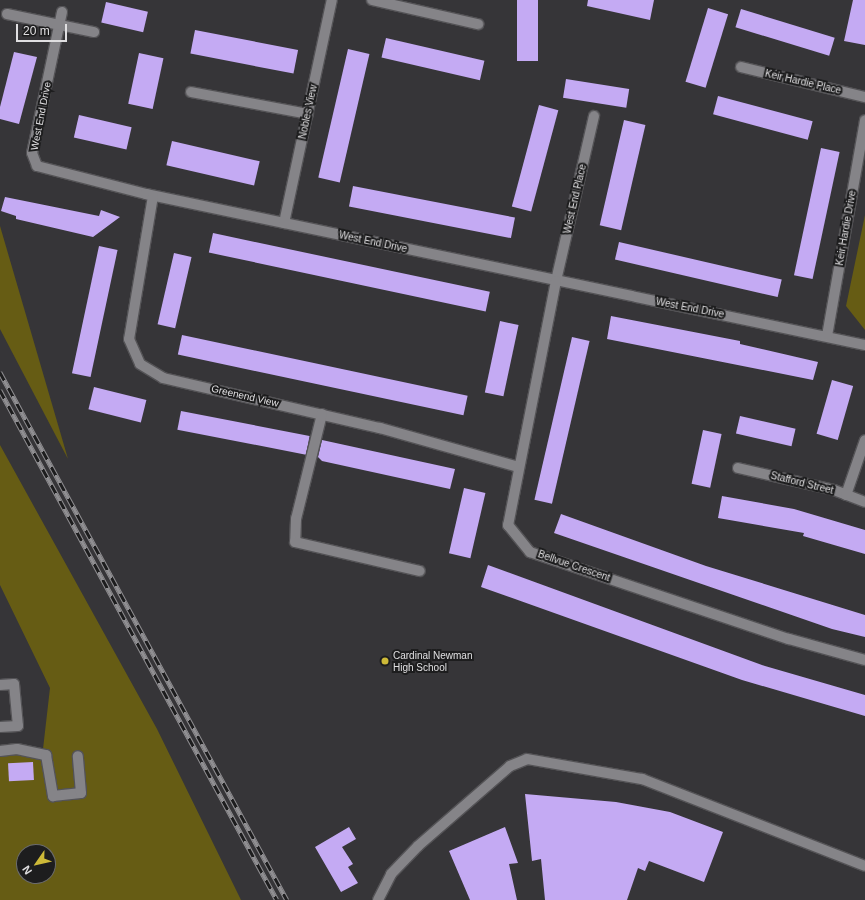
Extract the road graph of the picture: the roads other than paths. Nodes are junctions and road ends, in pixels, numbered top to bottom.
1 (332, 0) edge
2 (372, 0) edge
3 (62, 12) dead end
4 (8, 14) dead end
5 (478, 24) dead end
6 (60, 25) junction
7 (94, 32) dead end
8 (741, 67) dead end
9 (191, 92) dead end
10 (865, 97) edge
11 (308, 114) junction
12 (594, 116) dead end
13 (865, 120) edge
14 (153, 196) junction
15 (284, 223) junction
16 (556, 281) junction
17 (827, 336) junction
18 (865, 345) edge
19 (322, 414) junction
20 (865, 440) edge
21 (520, 467) junction
22 (738, 468) dead end
23 (846, 495) junction
24 (865, 502) edge
25 (420, 571) dead end
26 (865, 660) edge
27 (0, 685) edge
28 (0, 727) edge
29 (0, 751) edge
30 (78, 756) dead end
31 (865, 866) edge
32 (378, 900) edge

1 - 11 street, Nobles View
2 - 5 street
3 - 6 street, West End Drive
4 - 6 street
6 - 7 street
6 - 14 street, West End Drive
8 - 10 street, Keir Hardie Place
9 - 11 street
11 - 15 street, Nobles View
12 - 16 street, West End Place
13 - 17 street, Keir Hardie Drive
14 - 15 street, West End Drive
14 - 19 street, Greenend View
15 - 16 street, West End Drive
16 - 17 street, West End Drive
16 - 21 street, Bellvue Crescent
17 - 18 street, West End Drive
19 - 21 street, Greenend View
19 - 25 street
20 - 23 street
21 - 26 street, Bellvue Crescent
22 - 23 street, Stafford Street
23 - 24 street, Stafford Street
27 - 28 street
29 - 30 street
31 - 32 street

